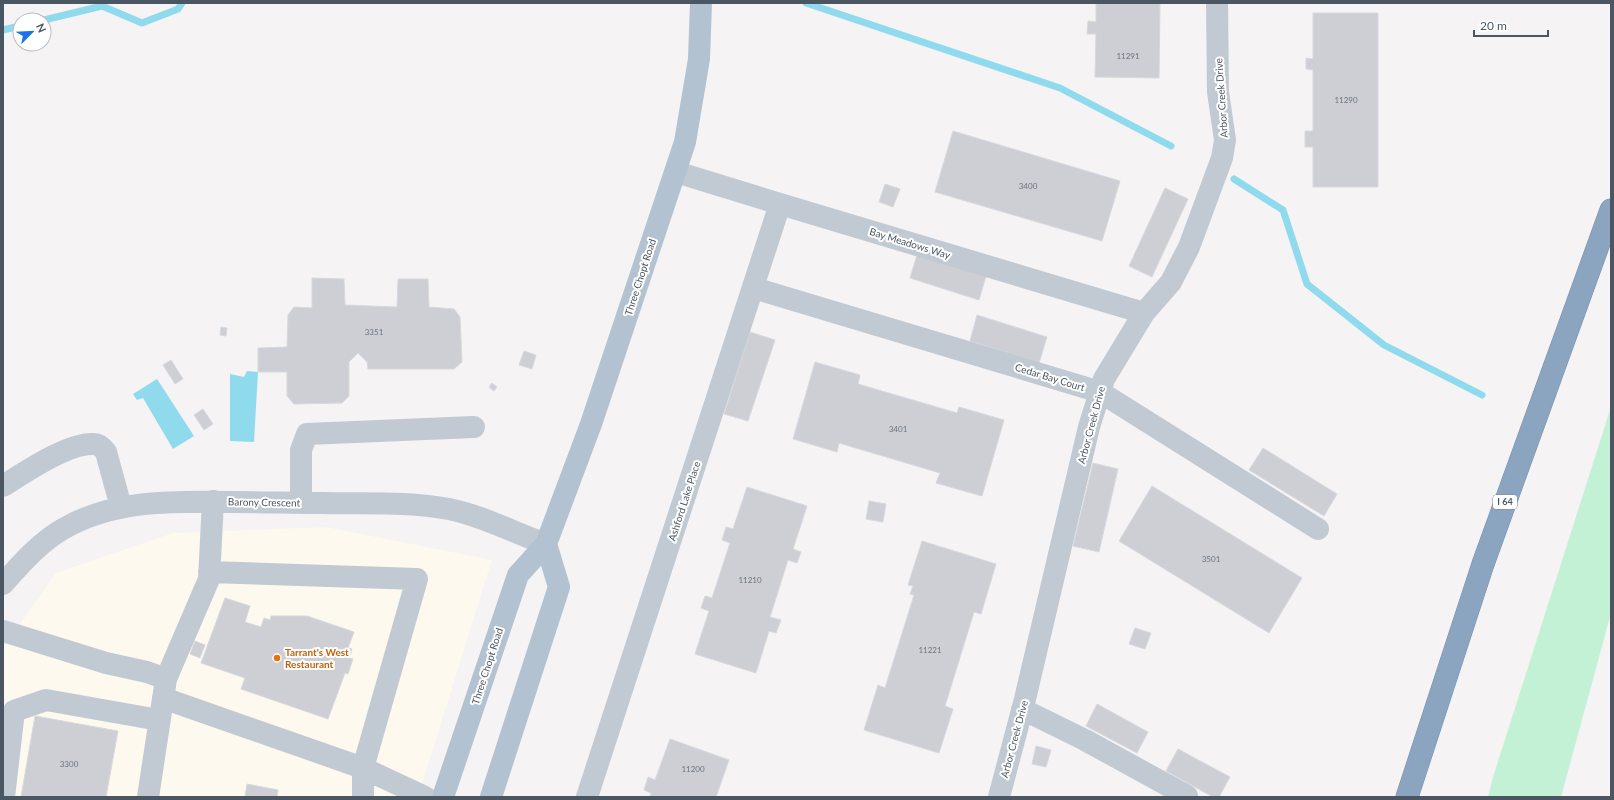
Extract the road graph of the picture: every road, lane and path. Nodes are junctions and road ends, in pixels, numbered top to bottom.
1 (701, 3) edge
2 (1216, 3) edge
3 (676, 172) junction
4 (780, 204) junction
5 (1611, 210) edge
6 (754, 288) junction
7 (1144, 313) junction
8 (1100, 392) junction
9 (474, 427) dead end
10 (3, 486) edge
11 (213, 501) junction
12 (301, 503) junction
13 (121, 507) junction
14 (1318, 529) dead end
15 (546, 544) junction
16 (209, 572) junction
17 (3, 584) edge
18 (3, 631) edge
19 (164, 688) junction
20 (1022, 709) junction
21 (159, 720) junction
22 (363, 768) junction
23 (1186, 796) dead end
24 (4, 797) edge
25 (148, 797) edge
26 (363, 797) edge
27 (425, 797) edge
28 (443, 797) edge
29 (491, 797) edge
30 (587, 797) edge
31 (999, 797) edge
32 (1407, 797) edge

1 - 3 main road, Three Chopt Road
2 - 7 street, Arbor Creek Drive
3 - 4 street, Bay Meadows Way
3 - 15 main road, Three Chopt Road
4 - 6 street, Ashford Lake Place
4 - 7 street, Bay Meadows Way
5 - 32 highway, I 64
6 - 8 street, Cedar Bay Court
6 - 30 street, Ashford Lake Place
7 - 8 street, Arbor Creek Drive
8 - 14 street, Cedar Bay Court
8 - 20 street, Arbor Creek Drive
9 - 12 street
10 - 13 street
11 - 12 street, Barony Crescent
11 - 13 street, Barony Crescent
11 - 16 street
12 - 15 street, Barony Crescent
13 - 17 street, Barony Crescent
15 - 28 main road, Three Chopt Road
15 - 29 main road
16 - 19 street
16 - 22 street
18 - 19 street
19 - 21 street
19 - 22 street
20 - 23 street
20 - 31 street, Arbor Creek Drive
21 - 24 street
21 - 25 street
22 - 26 street
22 - 27 street

